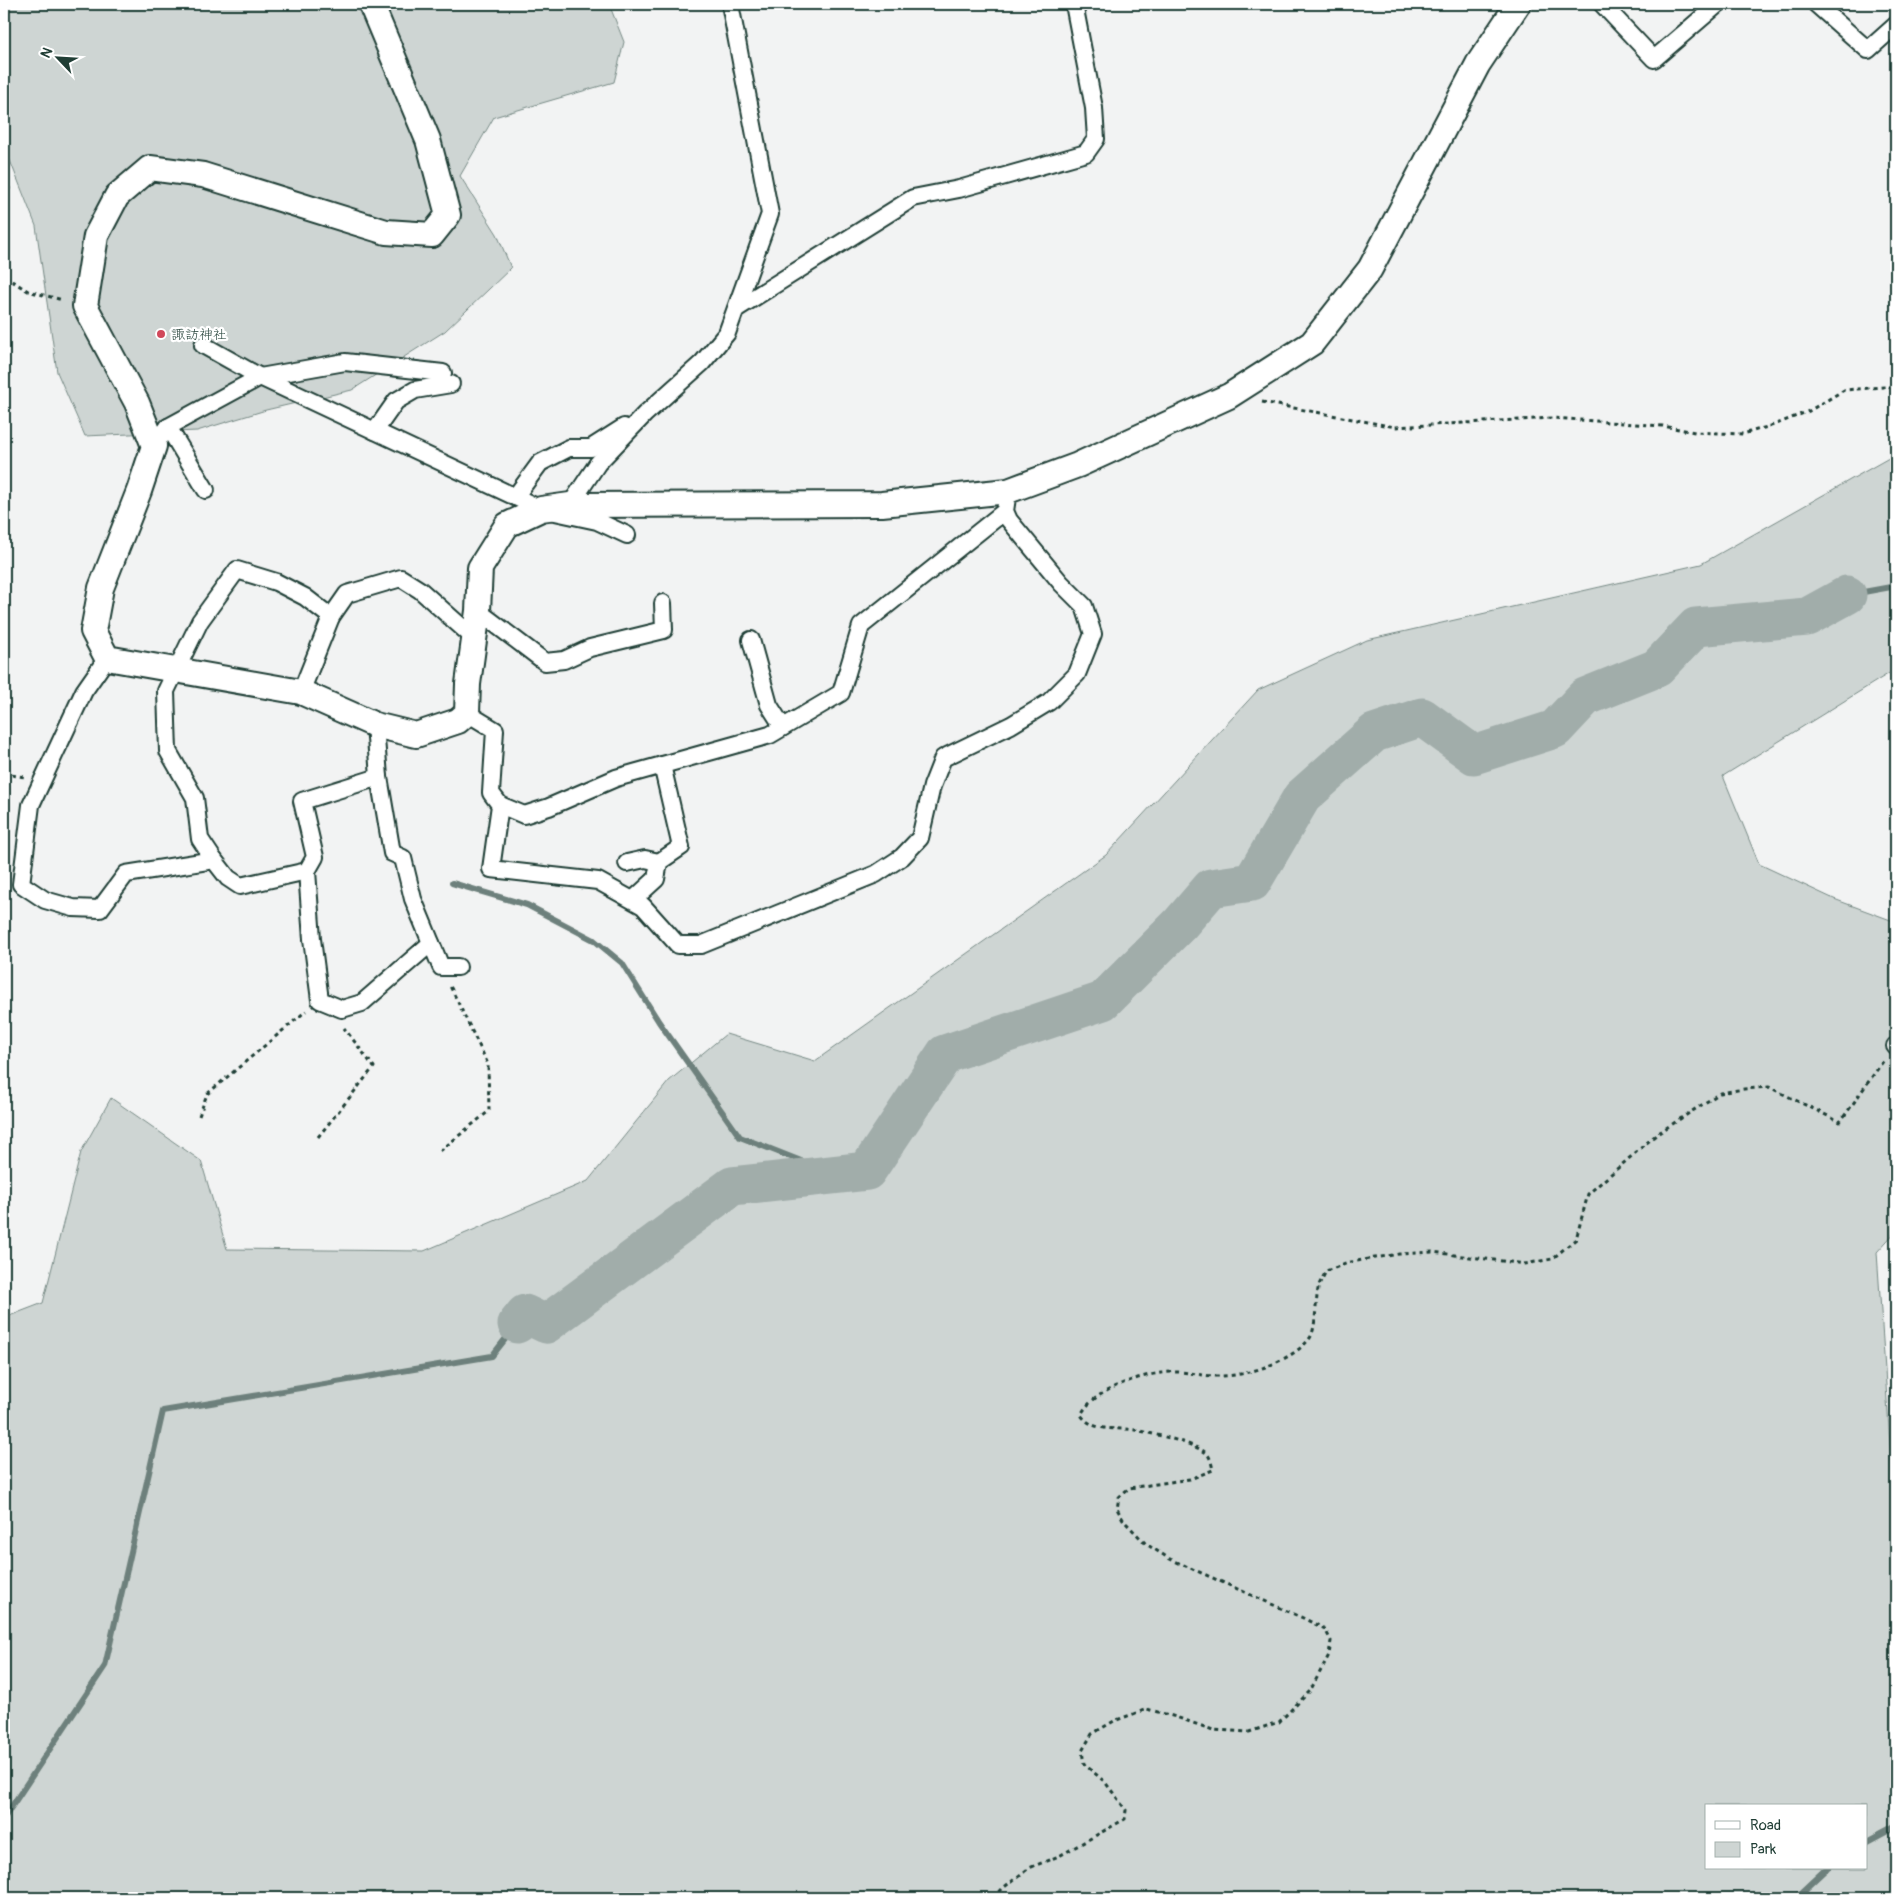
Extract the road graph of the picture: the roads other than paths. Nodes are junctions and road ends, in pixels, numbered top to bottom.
1 (371, 4) edge
2 (730, 4) edge
3 (1074, 4) edge
4 (1518, 4) edge
5 (1602, 4) edge
6 (1718, 4) edge
7 (1816, 4) edge
8 (1896, 25) edge
9 (736, 309) junction
10 (203, 345) dead end
11 (260, 377) junction
12 (646, 414) junction
13 (168, 427) junction
14 (375, 432) junction
15 (154, 446) junction
16 (206, 490) dead end
17 (515, 497) junction
18 (1006, 501) junction
19 (570, 505) junction
20 (541, 509) junction
21 (628, 535) dead end
22 (664, 603) dead end
23 (478, 611) junction
24 (331, 616) junction
25 (474, 638) junction
26 (751, 640) dead end
27 (107, 658) junction
28 (177, 670) junction
29 (301, 692) junction
30 (466, 713) junction
31 (375, 725) junction
32 (783, 727) junction
33 (662, 765) junction
34 (379, 777) junction
35 (500, 805) junction
36 (214, 860) junction
37 (659, 862) junction
38 (627, 863) dead end
39 (307, 871) junction
40 (633, 900) junction
41 (431, 943) junction
42 (458, 967) dead end

1 - 15 street
2 - 9 street
3 - 9 street
4 - 18 street
5 - 6 street
7 - 8 street
9 - 12 street
10 - 11 street
11 - 13 street
11 - 14 street
11 - 14 street
12 - 17 street
12 - 19 street
13 - 15 street
13 - 16 street
14 - 17 street
15 - 27 street
17 - 20 street
18 - 19 street
18 - 32 street
18 - 40 street
19 - 20 street
20 - 21 street
20 - 23 street
22 - 23 street
23 - 25 street
24 - 25 street
24 - 28 street
24 - 29 street
25 - 30 street
26 - 32 street
27 - 28 street
27 - 36 street
28 - 29 street
28 - 36 street
29 - 31 street
30 - 31 street
30 - 35 street
31 - 34 street
32 - 33 street
33 - 35 street
33 - 37 street
34 - 39 street
34 - 41 street
35 - 40 street
36 - 39 street
37 - 38 street
37 - 40 street
39 - 41 street
41 - 42 street

